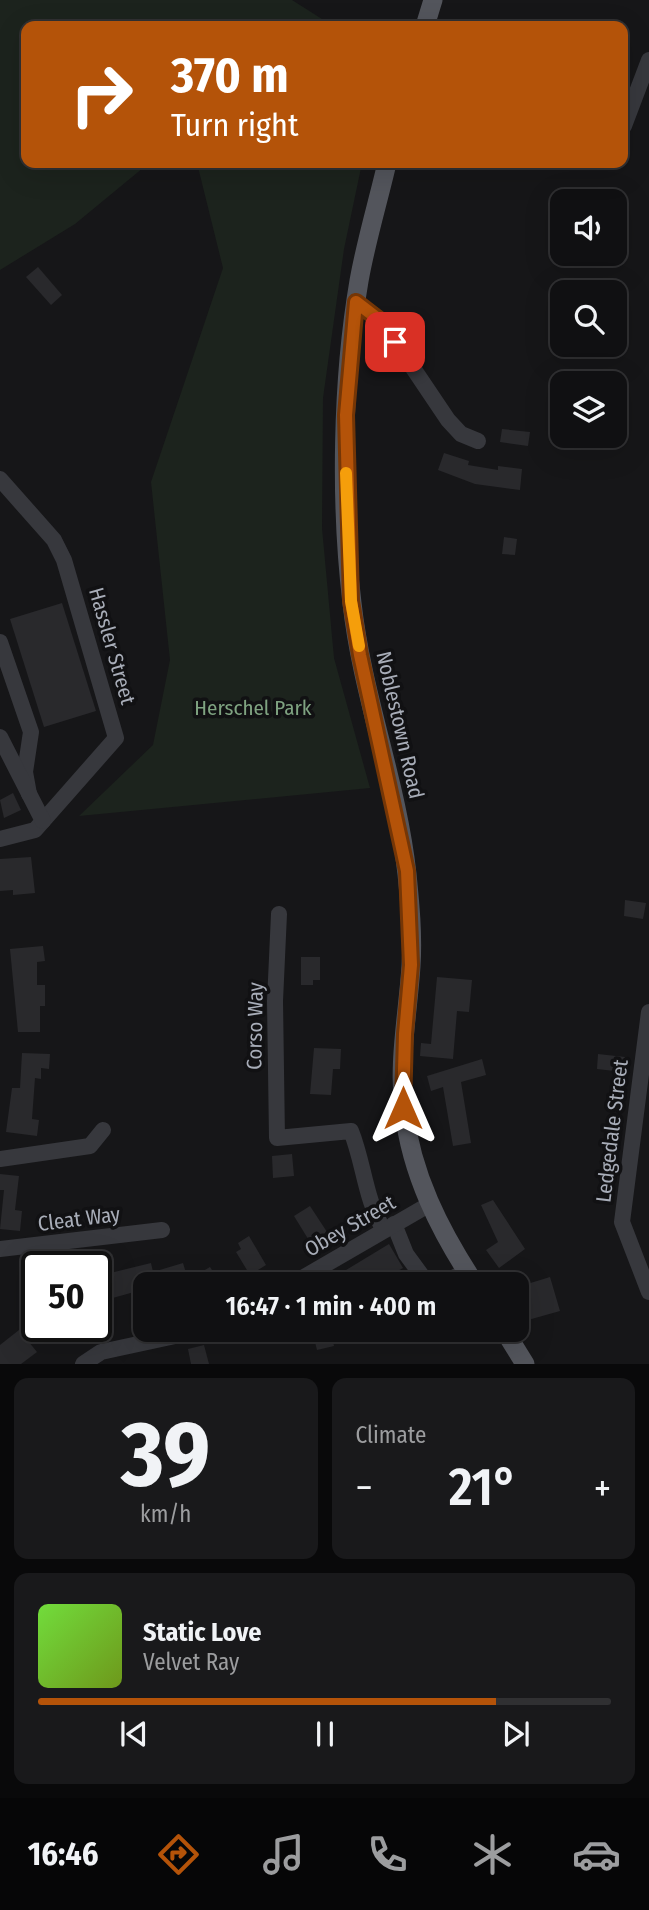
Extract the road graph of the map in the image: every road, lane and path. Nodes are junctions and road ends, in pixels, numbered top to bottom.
1 (433, 0) edge
2 (427, 21) edge
3 (649, 60) edge
4 (628, 115) edge
5 (386, 168) edge
6 (356, 302) junction
7 (478, 441) dead end
8 (0, 479) edge
9 (0, 642) edge
10 (0, 737) edge
11 (29, 794) junction
12 (43, 821) junction
13 (0, 839) edge
14 (279, 914) dead end
15 (649, 1012) edge
16 (103, 1130) dead end
17 (0, 1159) edge
18 (430, 1204) junction
19 (389, 1227) junction
20 (162, 1230) dead end
21 (0, 1249) edge
22 (312, 1272) edge
23 (420, 1272) edge
24 (467, 1272) edge
25 (649, 1292) edge
26 (147, 1342) edge
27 (511, 1342) edge
28 (83, 1364) edge
29 (525, 1364) edge

1 - 2 main road
3 - 4 street
5 - 6 main road, Noblestown Road
6 - 7 street
6 - 18 main road, Noblestown Road
8 - 12 street, Hassler Street
9 - 11 street
10 - 11 street
11 - 12 street
12 - 13 street
14 - 19 street, Corso Way
15 - 25 street, Ledgedale Street
16 - 17 street
18 - 19 street, Obey Street
18 - 24 main road, Noblestown Road
19 - 22 street, Obey Street
19 - 23 street
20 - 21 street, Cleat Way
26 - 28 street
27 - 29 main road

